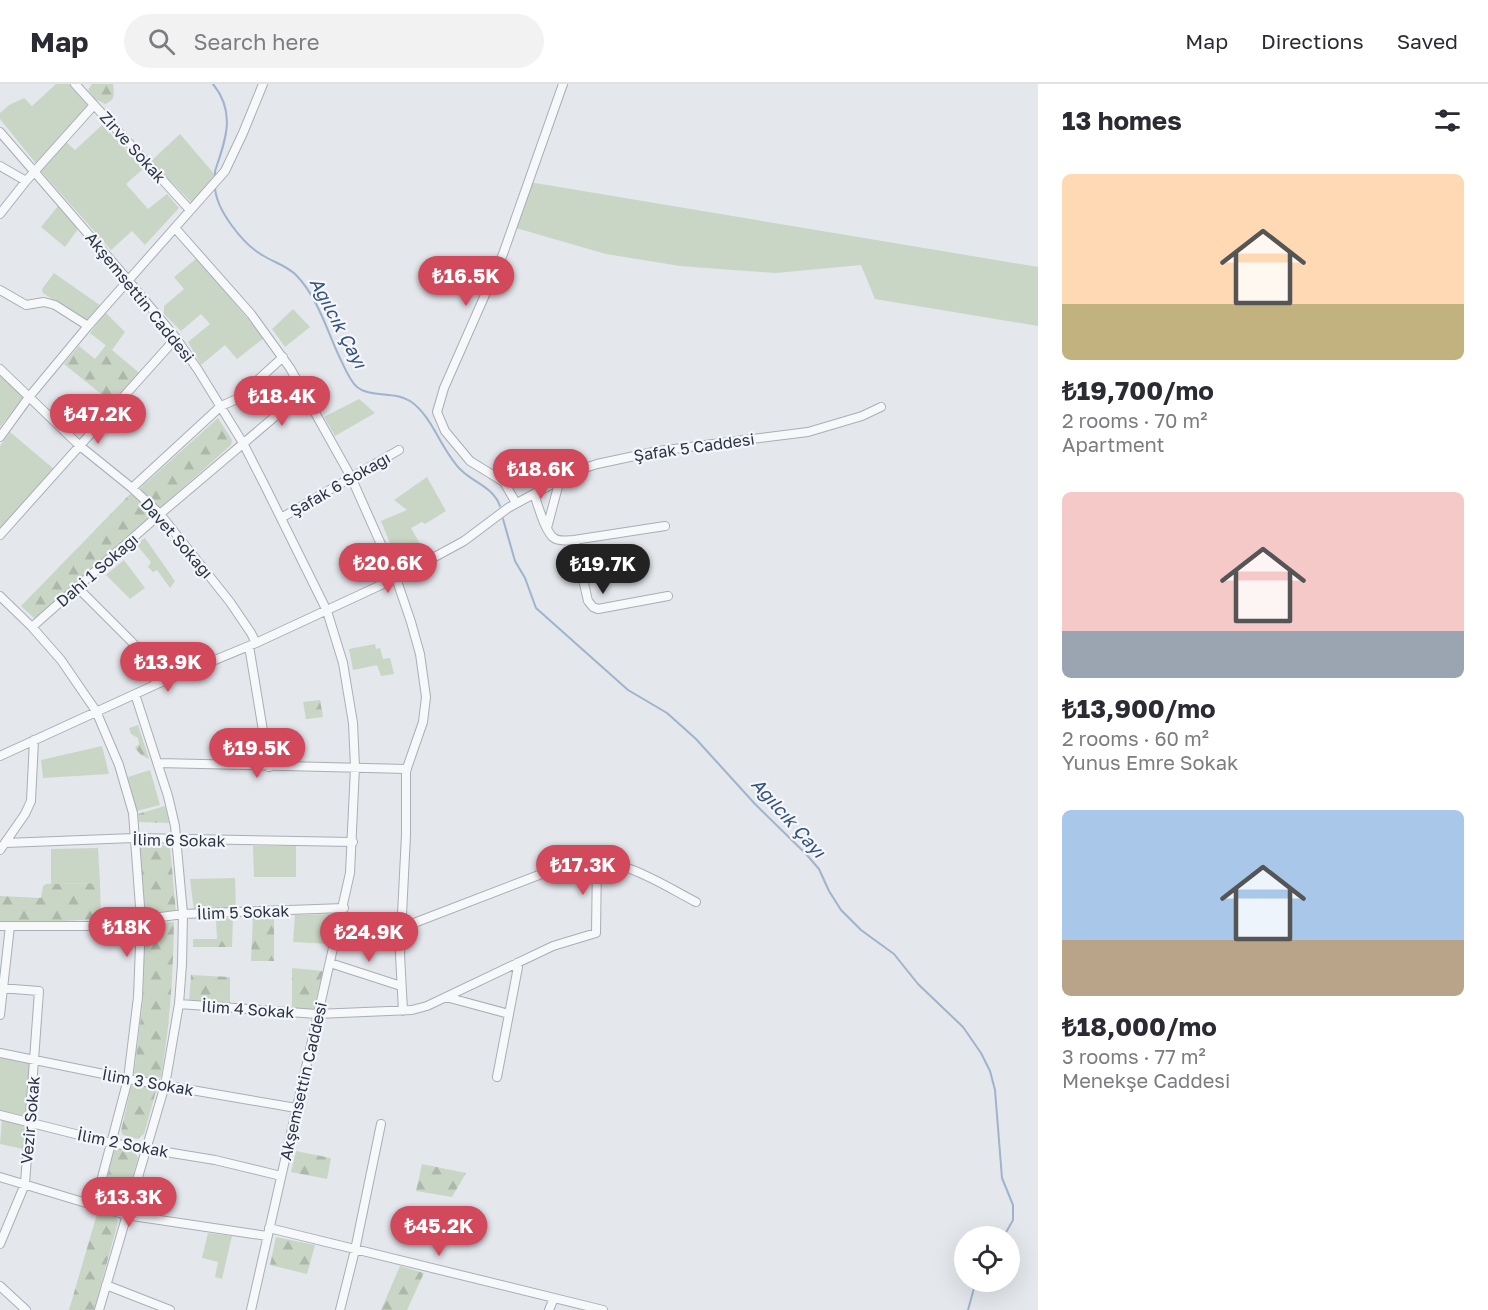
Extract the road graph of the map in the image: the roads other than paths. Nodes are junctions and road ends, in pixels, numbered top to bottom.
1 (75, 84) edge
2 (262, 84) edge
3 (563, 84) edge
4 (94, 105) junction
5 (0, 132) edge
6 (0, 166) edge
7 (34, 172) junction
8 (26, 181) junction
9 (190, 210) junction
10 (0, 214) edge
11 (174, 228) junction
12 (128, 280) junction
13 (0, 290) edge
14 (88, 326) junction
15 (176, 338) junction
16 (283, 357) junction
17 (0, 369) edge
18 (304, 392) junction
19 (29, 397) junction
20 (221, 406) junction
21 (881, 408) dead end
22 (0, 437) edge
23 (243, 443) junction
24 (80, 446) junction
25 (399, 450) dead end
26 (351, 477) junction
27 (560, 479) junction
28 (132, 488) junction
29 (534, 494) junction
30 (516, 503) junction
31 (160, 514) junction
32 (281, 518) junction
33 (665, 526) dead end
34 (547, 528) junction
35 (0, 535) edge
36 (574, 540) junction
37 (396, 578) junction
38 (77, 587) junction
39 (0, 596) edge
40 (668, 596) dead end
41 (327, 611) junction
42 (32, 627) junction
43 (253, 645) junction
44 (157, 684) junction
45 (135, 694) junction
46 (96, 711) junction
47 (34, 740) junction
48 (0, 756) edge
49 (158, 763) junction
50 (269, 767) junction
51 (355, 767) junction
52 (407, 769) junction
53 (134, 838) junction
54 (178, 840) junction
55 (353, 842) junction
56 (5, 843) junction
57 (0, 850) edge
58 (597, 861) junction
59 (696, 902) dead end
60 (344, 908) junction
61 (183, 914) junction
62 (141, 921) junction
63 (0, 926) edge
64 (10, 926) junction
65 (401, 928) junction
66 (330, 963) junction
67 (517, 963) junction
68 (401, 986) junction
69 (2, 988) edge
70 (446, 997) junction
71 (179, 1004) junction
72 (403, 1011) junction
73 (317, 1014) junction
74 (509, 1014) junction
75 (0, 1015) edge
76 (0, 1053) edge
77 (35, 1060) junction
78 (497, 1077) dead end
79 (128, 1079) junction
80 (165, 1085) junction
81 (296, 1108) junction
82 (0, 1115) edge
83 (30, 1123) junction
84 (381, 1124) dead end
85 (111, 1143) junction
86 (146, 1148) junction
87 (281, 1176) junction
88 (0, 1177) edge
89 (25, 1184) junction
90 (95, 1204) junction
91 (126, 1215) junction
92 (268, 1232) junction
93 (0, 1244) edge
94 (355, 1250) junction
95 (106, 1285) junction
96 (0, 1286) edge
97 (554, 1298) junction
98 (341, 1308) edge
99 (26, 1310) edge
100 (99, 1310) edge
101 (170, 1310) edge
102 (250, 1310) edge
103 (351, 1310) edge
104 (549, 1310) edge
105 (603, 1310) edge

1 - 4 street, Zirve Sokak
2 - 9 street
3 - 30 street
4 - 7 street
4 - 9 street, Zirve Sokak
5 - 7 street, Akşemsettin Caddesi
6 - 8 street
7 - 8 street
7 - 12 street, Akşemsettin Caddesi
8 - 10 street
9 - 11 street
11 - 12 street
11 - 16 street
12 - 14 street
12 - 15 street, Akşemsettin Caddesi
13 - 14 street
14 - 19 street
15 - 20 street, Akşemsettin Caddesi
15 - 24 street
16 - 18 street
16 - 20 street
17 - 19 street, Davet Sokağı
18 - 23 street, Dahi 1 Sokağı
18 - 26 street
19 - 22 street
19 - 24 street, Davet Sokağı
20 - 23 street, Akşemsettin Caddesi
20 - 28 street
21 - 27 street, Şafak 5 Caddesi
23 - 31 street, Dahi 1 Sokağı
23 - 32 street, Akşemsettin Caddesi
24 - 28 street, Davet Sokağı
24 - 35 street
25 - 26 street, Şafak 6 Sokağı
26 - 32 street, Şafak 6 Sokağı
26 - 37 street
27 - 29 street, Şafak 5 Caddesi
27 - 34 street
28 - 31 street, Davet Sokağı
29 - 30 street, Şafak 5 Caddesi
29 - 34 street
30 - 37 street, Şafak 5 Caddesi
31 - 38 street, Dahi 1 Sokağı
31 - 43 street, Davet Sokağı
32 - 41 street, Akşemsettin Caddesi
33 - 36 street
34 - 36 street
36 - 40 street
37 - 41 street, Şafak 5 Caddesi
37 - 52 street
38 - 42 street, Dahi 1 Sokağı
38 - 44 street
39 - 42 street
41 - 43 street, Şafak 5 Caddesi
41 - 51 street, Akşemsettin Caddesi
42 - 46 street
43 - 44 street, Şafak 5 Caddesi
43 - 50 street
44 - 45 street, Şafak 5 Caddesi
45 - 46 street, Şafak 5 Caddesi
45 - 49 street
46 - 47 street, Şafak 5 Caddesi
46 - 53 street
47 - 48 street, Şafak 5 Caddesi
47 - 56 street
49 - 50 street
49 - 54 street
50 - 51 street
51 - 52 street
51 - 55 street, Akşemsettin Caddesi
52 - 65 street
53 - 54 street, İlim 6 Sokak
53 - 56 street, İlim 6 Sokak
53 - 62 street
54 - 55 street, İlim 6 Sokak
54 - 61 street
55 - 60 street, Akşemsettin Caddesi
56 - 57 street
58 - 59 street
58 - 65 street
58 - 67 street, İlim 4 Sokak
60 - 61 street, İlim 5 Sokak
60 - 66 street, Akşemsettin Caddesi
61 - 62 street, İlim 5 Sokak
61 - 71 street
62 - 64 street, İlim 5 Sokak
62 - 79 street
63 - 64 street, İlim 5 Sokak
64 - 69 street
65 - 68 street
66 - 68 street
66 - 73 street, Akşemsettin Caddesi
67 - 70 street, İlim 4 Sokak
67 - 74 street
68 - 72 street
69 - 75 street
69 - 77 street, Vezir Sokak
70 - 72 street, İlim 4 Sokak
70 - 74 street
71 - 73 street, İlim 4 Sokak
71 - 80 street
72 - 73 street, İlim 4 Sokak
73 - 81 street, Akşemsettin Caddesi
74 - 78 street
76 - 77 street, İlim 3 Sokak
77 - 79 street, İlim 3 Sokak
77 - 83 street, Vezir Sokak
79 - 80 street, İlim 3 Sokak
79 - 85 street
80 - 81 street, İlim 3 Sokak
80 - 86 street
81 - 87 street, Akşemsettin Caddesi
82 - 83 street, İlim 2 Sokak
83 - 85 street, İlim 2 Sokak
83 - 89 street, Vezir Sokak
84 - 94 street
85 - 86 street, İlim 2 Sokak
85 - 90 street
86 - 87 street, İlim 2 Sokak
86 - 91 street
87 - 92 street, Akşemsettin Caddesi
88 - 89 street
89 - 90 street
89 - 93 street, Vezir Sokak
90 - 91 street
91 - 92 street
91 - 95 street
92 - 94 street
92 - 102 street, Akşemsettin Caddesi
94 - 97 street
94 - 98 street
95 - 100 street
95 - 101 street
96 - 99 street
97 - 104 street
97 - 105 street
98 - 103 street

